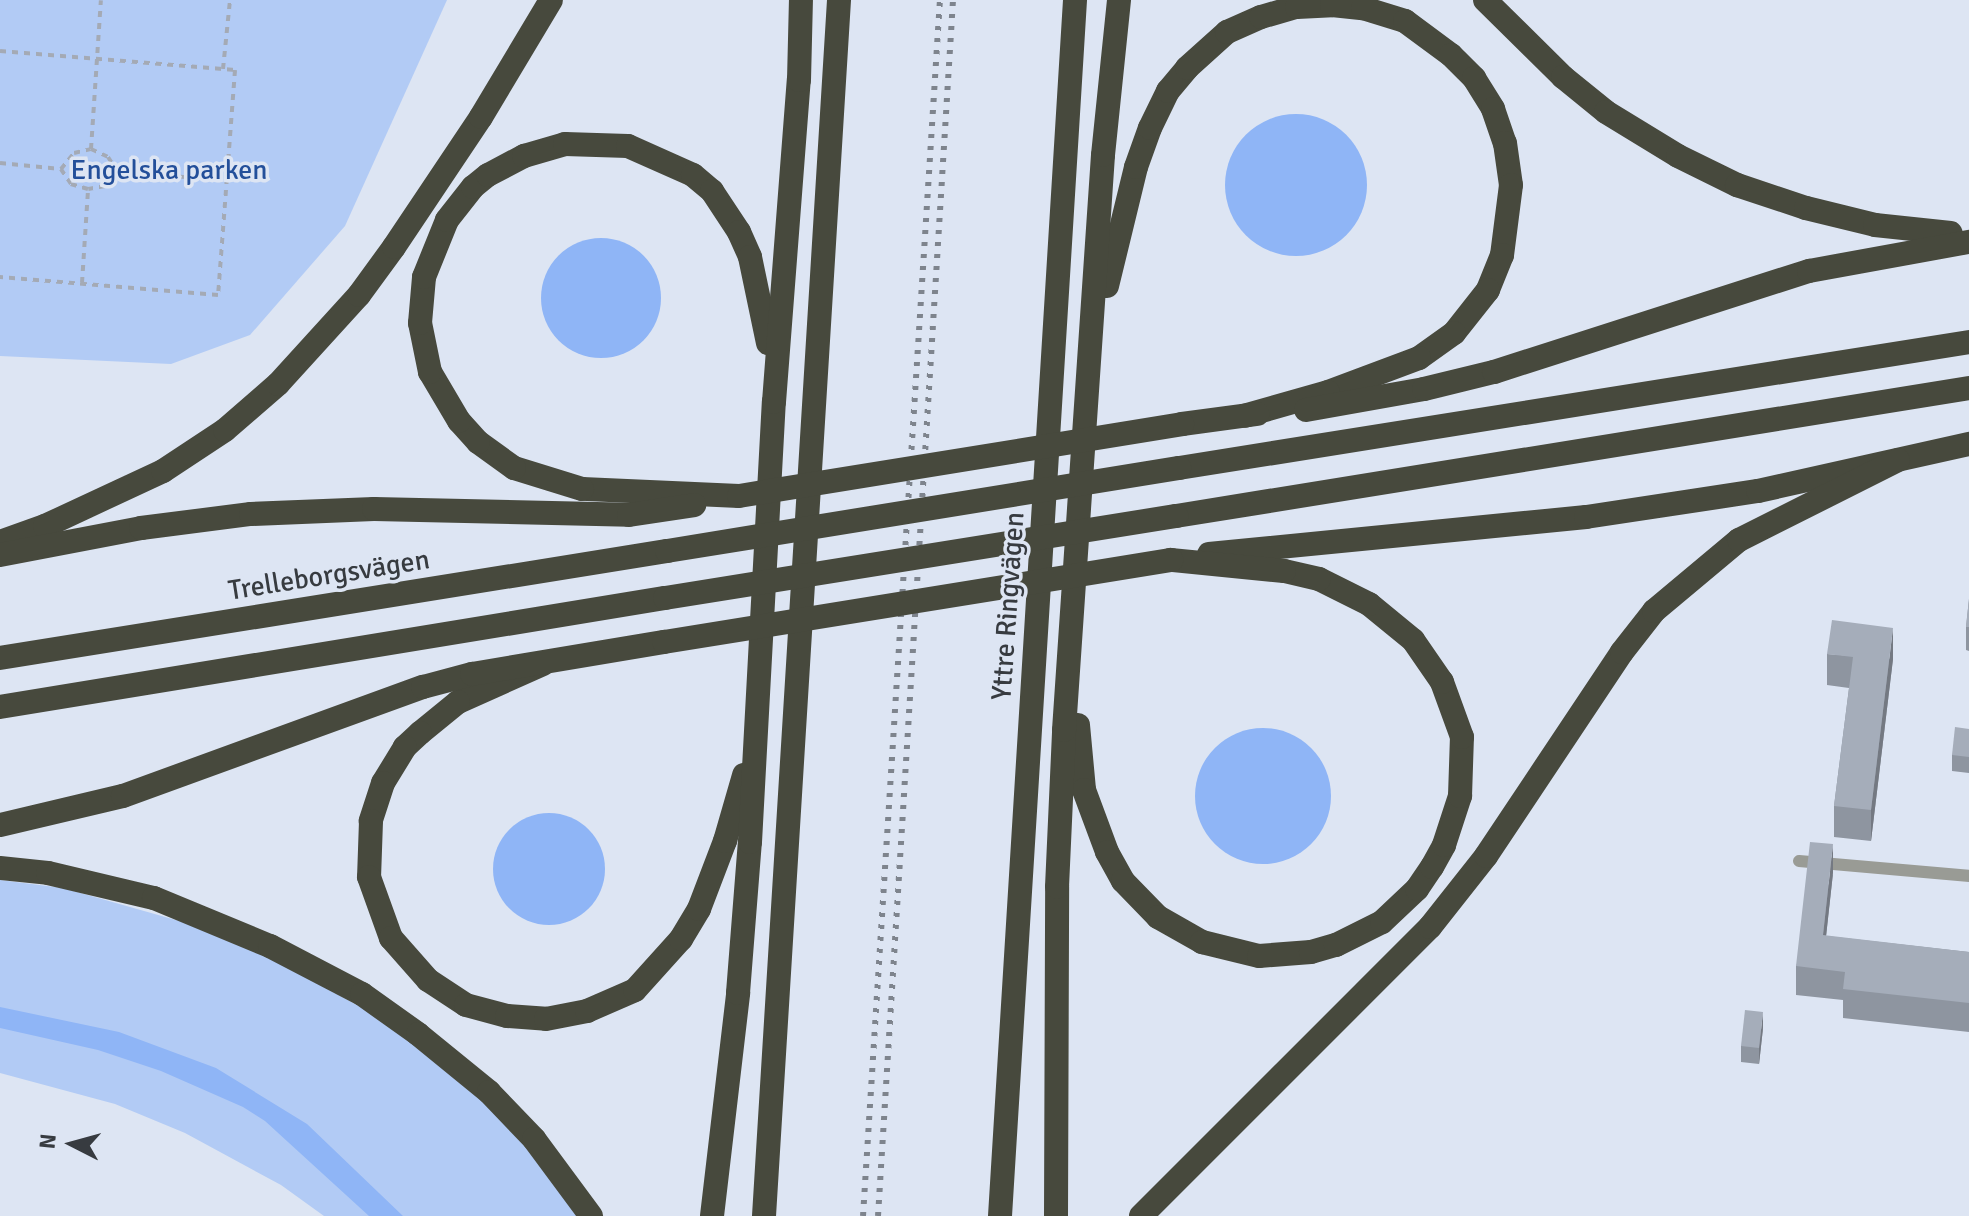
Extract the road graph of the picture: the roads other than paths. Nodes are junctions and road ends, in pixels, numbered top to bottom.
1 (551, 0) edge
2 (801, 0) edge
3 (839, 0) edge
4 (1075, 0) edge
5 (1119, 0) edge
6 (1485, 0) edge
7 (1969, 235) edge
8 (1969, 242) edge
9 (1969, 342) edge
10 (1091, 361) junction
11 (1969, 388) edge
12 (774, 402) junction
13 (1244, 416) junction
14 (1969, 444) edge
15 (1898, 460) junction
16 (670, 503) junction
17 (0, 542) edge
18 (0, 555) edge
19 (1171, 560) junction
20 (1073, 619) junction
21 (0, 658) edge
22 (543, 664) junction
23 (0, 707) edge
24 (756, 731) junction
25 (0, 825) edge
26 (1799, 861) dead end
27 (0, 868) edge
28 (1969, 876) edge
29 (591, 1216) edge
30 (712, 1216) edge
31 (764, 1216) edge
32 (1000, 1216) edge
33 (1056, 1216) edge
34 (1141, 1216) edge

1 - 17 highway
2 - 12 highway
3 - 31 highway
4 - 32 highway, Yttre Ringvägen
5 - 10 highway
6 - 7 highway
8 - 13 highway
9 - 21 highway, Trelleborgsvägen, bridge
10 - 13 highway
10 - 20 highway
11 - 23 highway, bridge
12 - 16 highway
12 - 24 highway
13 - 16 highway, bridge
14 - 15 highway
15 - 19 highway
15 - 34 highway
16 - 18 highway
19 - 20 highway
19 - 22 highway, bridge
20 - 33 highway
22 - 24 highway
22 - 25 highway
24 - 30 highway
26 - 28 lane
27 - 29 highway

